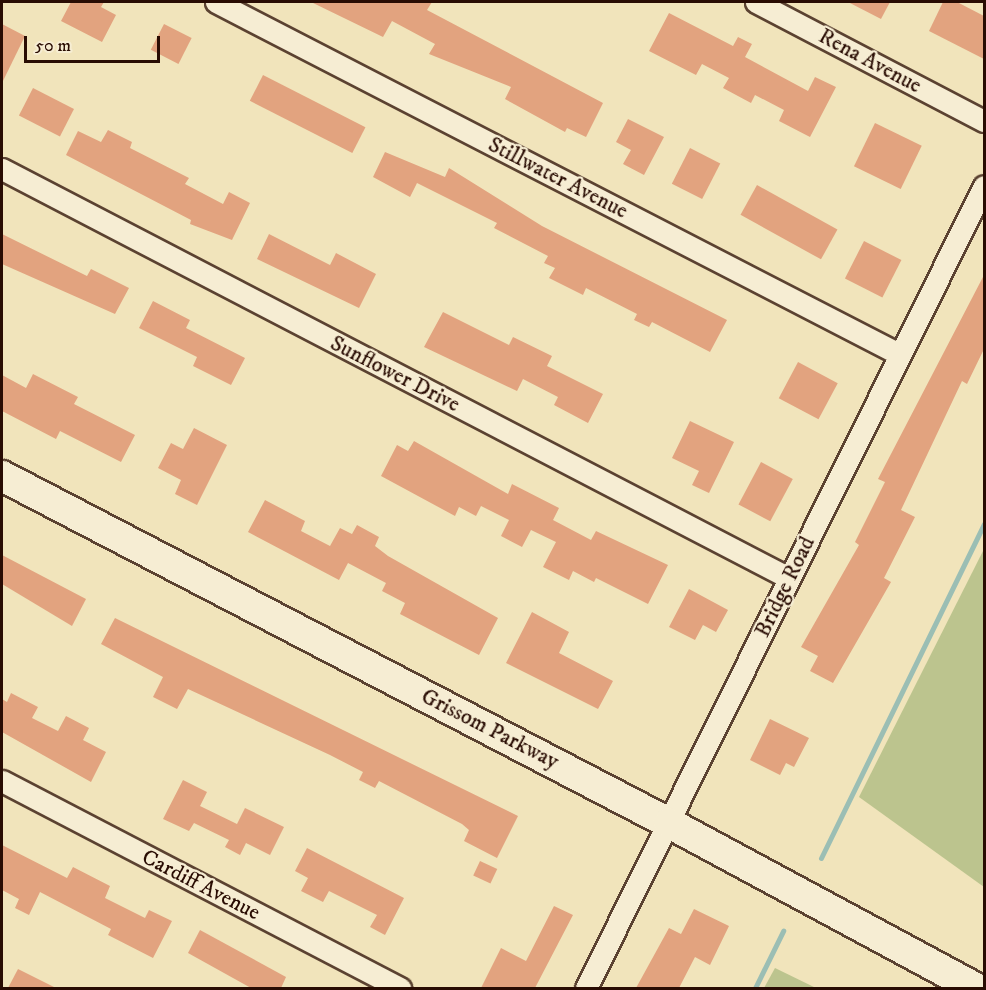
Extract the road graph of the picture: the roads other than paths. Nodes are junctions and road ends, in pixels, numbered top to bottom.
1 (216, 2) edge
2 (756, 2) edge
3 (984, 121) edge
4 (2, 169) edge
5 (984, 186) edge
6 (899, 354) junction
7 (2, 476) edge
8 (789, 578) junction
9 (2, 781) edge
10 (669, 823) junction
11 (400, 988) edge
12 (586, 988) edge
13 (975, 988) edge

1 - 6 street, Stillwater Avenue
2 - 3 street, Rena Avenue
4 - 8 street, Sunflower Drive
5 - 6 street, Bridge Road
6 - 8 street, Bridge Road
7 - 10 main road, Grissom Parkway
8 - 10 street, Bridge Road
9 - 11 street, Cardiff Avenue
10 - 12 street, Bridge Road
10 - 13 main road, Grissom Parkway

